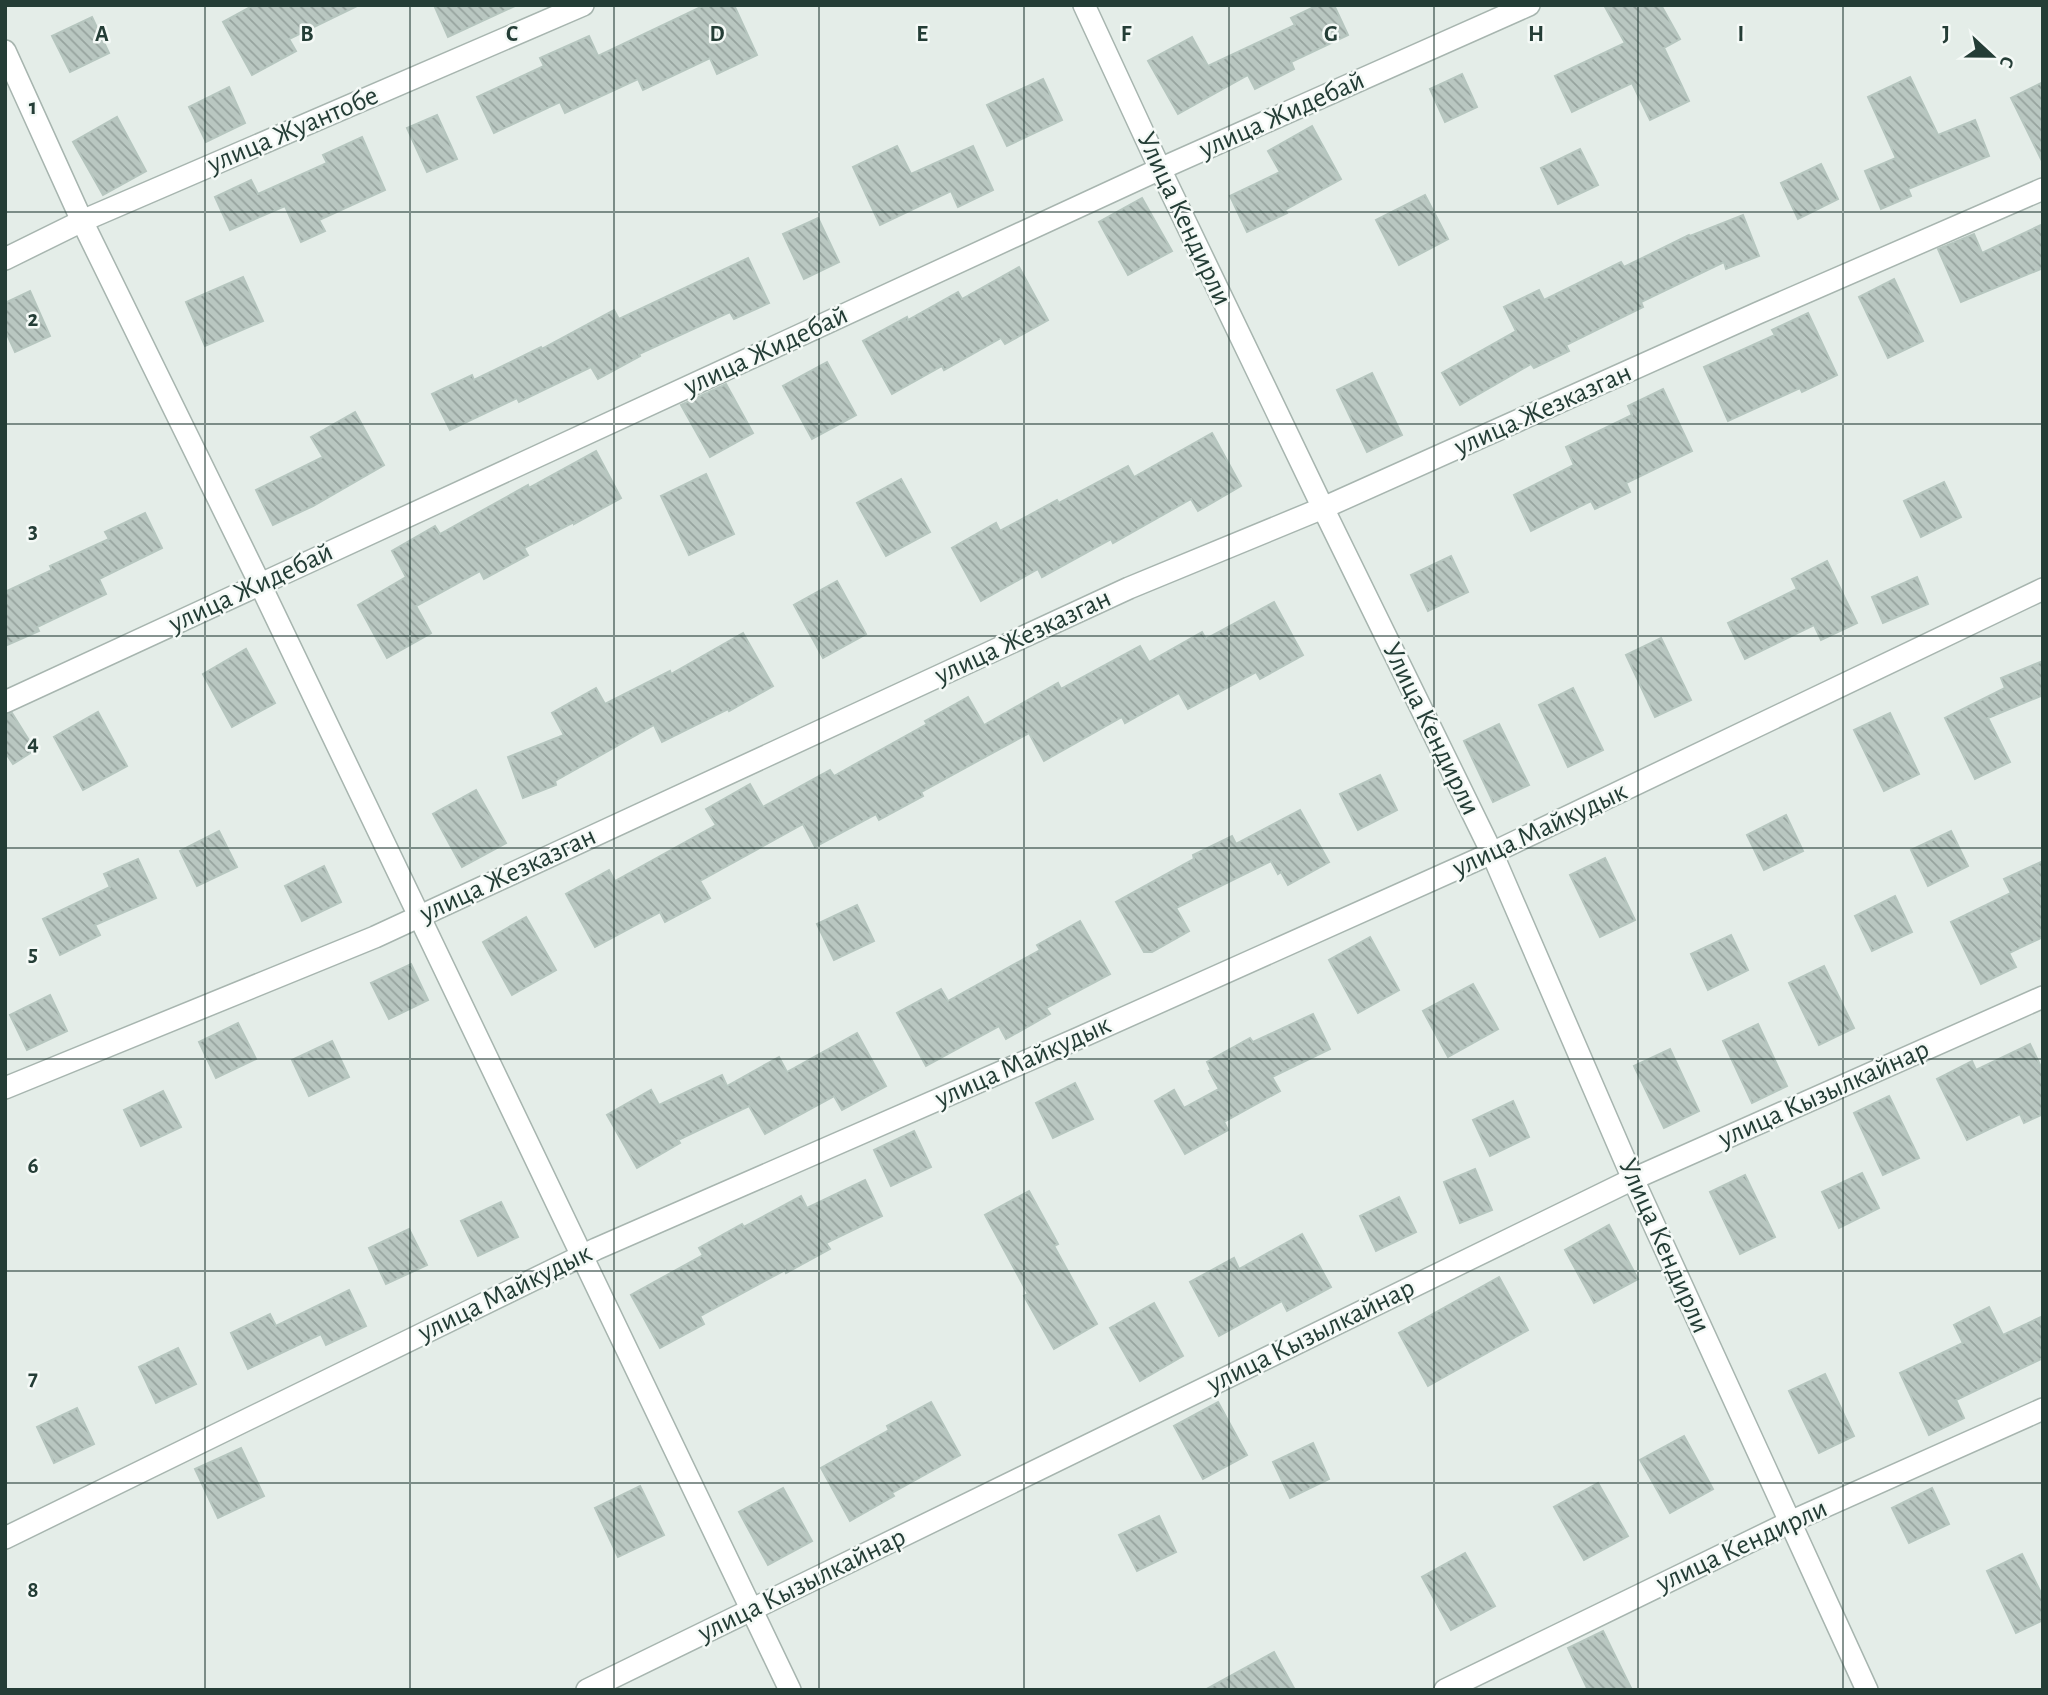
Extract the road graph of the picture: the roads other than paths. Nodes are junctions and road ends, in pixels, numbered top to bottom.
1 (583, 5) edge
2 (1084, 5) edge
3 (1529, 5) edge
4 (5, 51) edge
5 (1160, 169) junction
6 (2043, 189) edge
7 (82, 221) junction
8 (5, 259) edge
9 (1323, 508) junction
10 (260, 584) junction
11 (2043, 589) edge
12 (5, 702) edge
13 (1492, 853) junction
14 (419, 916) junction
15 (2043, 998) edge
16 (5, 1088) edge
17 (1633, 1179) junction
18 (582, 1256) junction
19 (2043, 1409) edge
20 (1790, 1522) junction
21 (5, 1538) edge
22 (752, 1609) junction
23 (587, 1690) edge
24 (790, 1690) edge
25 (1445, 1690) edge
26 (1867, 1690) edge

1 - 7 street, улица Жуантобе
2 - 5 street, Улица Кендирли
3 - 5 street, улица Жидебай
4 - 7 street
5 - 9 street, Улица Кендирли
5 - 10 street, улица Жидебай
6 - 9 street, улица Жезказган
7 - 8 street, улица Жуантобе
7 - 10 street
9 - 13 street, Улица Кендирли
9 - 14 street, улица Жезказган
10 - 12 street, улица Жидебай
10 - 14 street
11 - 13 street, улица Майкудык
13 - 17 street, Улица Кендирли
13 - 18 street, улица Майкудык
14 - 16 street, улица Жезказган
14 - 18 street
15 - 17 street, улица Кызылкайнар
17 - 20 street, Улица Кендирли
17 - 22 street, улица Кызылкайнар
18 - 21 street, улица Майкудык
18 - 22 street
19 - 20 street, улица Кендирли
20 - 25 street, улица Кендирли
20 - 26 street, Улица Кендирли
22 - 23 street, улица Кызылкайнар
22 - 24 street

